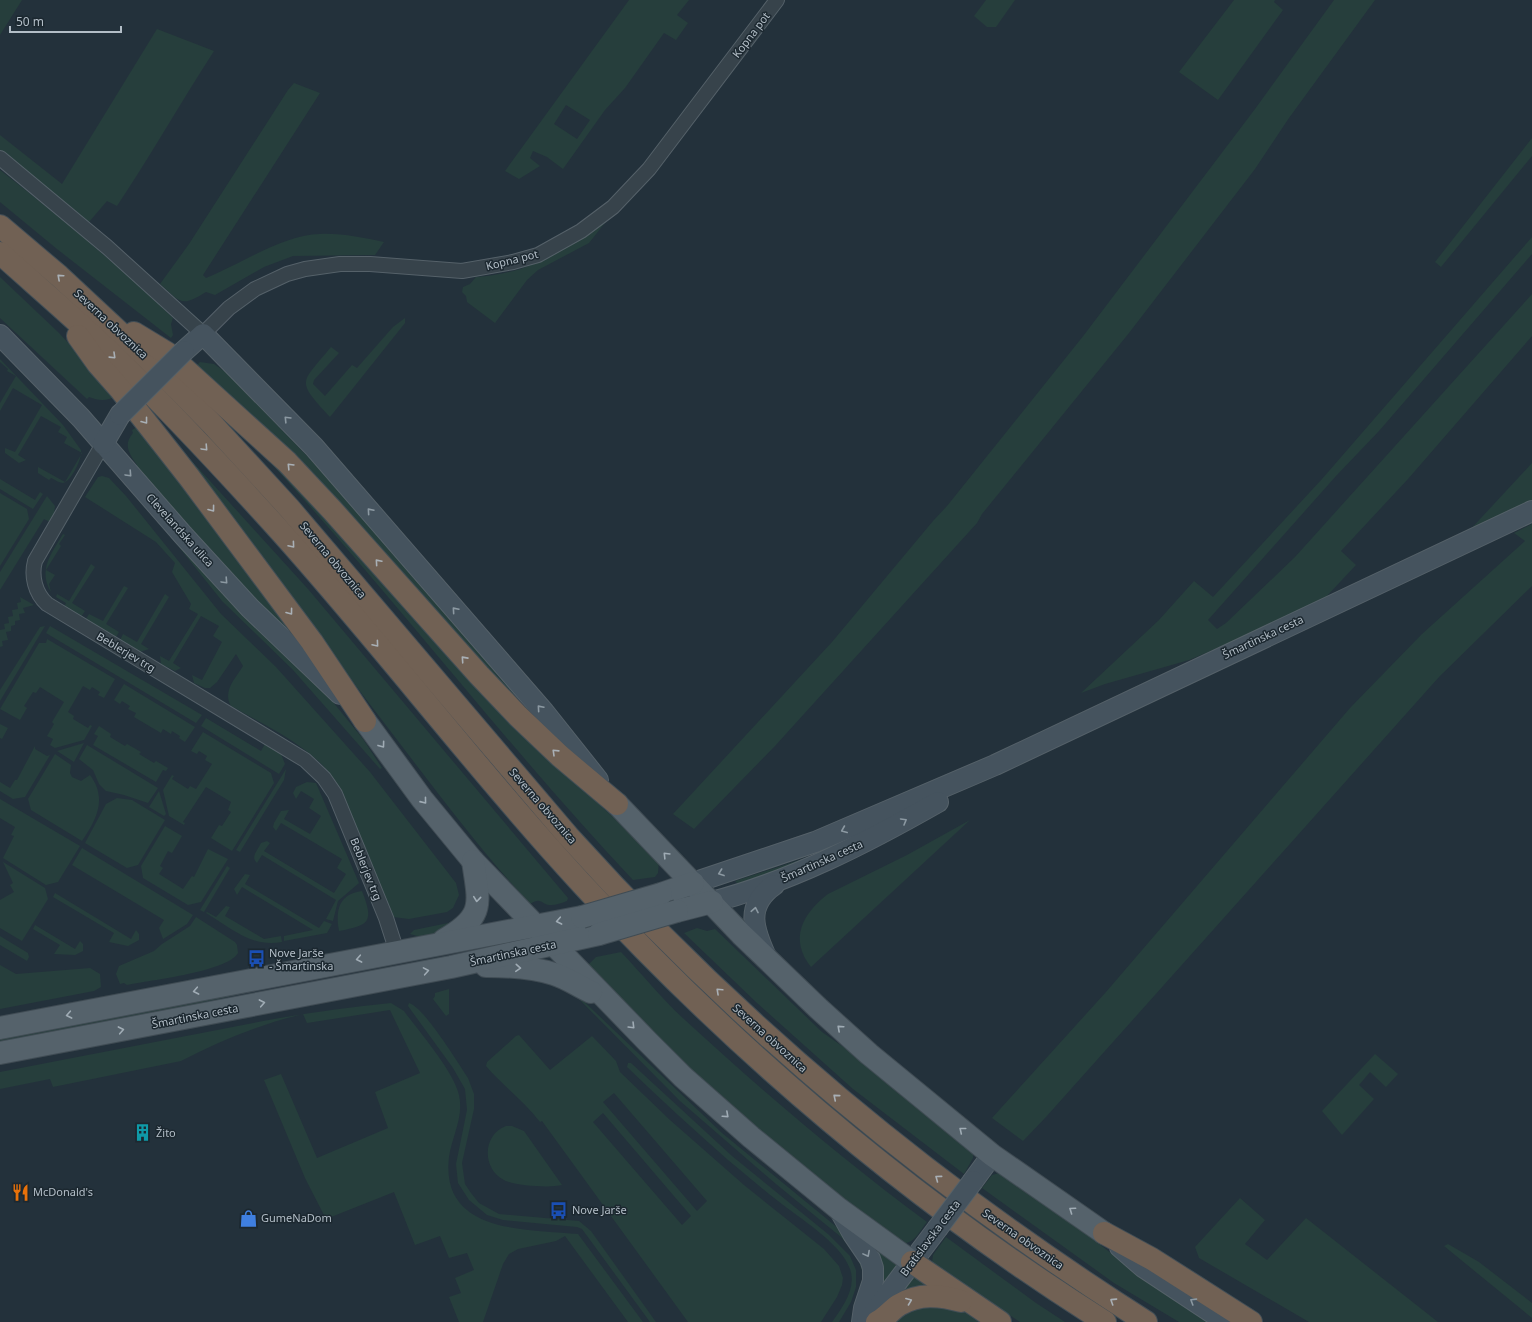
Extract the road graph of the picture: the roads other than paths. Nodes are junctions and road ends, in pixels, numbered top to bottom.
1 (777, 0) edge
2 (0, 158) edge
3 (0, 226) edge
4 (0, 253) edge
5 (54, 301) junction
6 (99, 313) junction
7 (203, 334) junction
8 (0, 335) edge
9 (103, 444) junction
10 (1532, 511) edge
11 (365, 720) junction
12 (995, 765) junction
13 (617, 804) junction
14 (473, 860) junction
15 (779, 881) junction
16 (693, 883) junction
17 (712, 902) junction
18 (535, 926) junction
19 (553, 944) junction
20 (428, 946) junction
21 (397, 952) junction
22 (768, 960) junction
23 (451, 967) junction
24 (604, 998) junction
25 (0, 1028) edge
26 (0, 1053) edge
27 (992, 1154) junction
28 (840, 1209) junction
29 (1104, 1232) junction
30 (912, 1262) junction
31 (974, 1305) junction
32 (862, 1322) edge
33 (867, 1322) edge
34 (877, 1322) edge
35 (1000, 1322) edge
36 (1105, 1322) edge
37 (1146, 1322) edge
38 (1226, 1322) edge
39 (1251, 1322) edge

1 - 7 street, Kopna pot
2 - 7 street
6 -> 3 highway, Severna obvoznica
4 - 5 highway, Severna obvoznica
5 -> 11 highway
5 -> 36 highway, Severna obvoznica
13 -> 6 highway
37 -> 6 highway, Severna obvoznica
7 - 9 street, Beblerjev trg, bridge
13 -> 7 street
8 - 9 street, Clevelandska ulica
9 -> 11 street, Clevelandska ulica
9 - 21 street, Beblerjev trg
10 - 12 street, Šmartinska cesta
11 -> 14 main road
15 -> 12 street, Šmartinska cesta
12 -> 16 street, Šmartinska cesta
16 -> 13 main road
14 - 18 main road
14 -> 20 main road
15 - 17 street, Šmartinska cesta
22 -> 15 street
16 - 17 main road
16 -> 18 main road, Šmartinska cesta, bridge
17 - 19 main road, Šmartinska cesta, bridge
17 - 22 main road
18 - 19 main road
18 - 20 main road, Šmartinska cesta
19 - 23 main road, Šmartinska cesta
19 - 24 main road
20 - 21 main road, Šmartinska cesta
21 -> 25 main road, Šmartinska cesta
27 -> 22 main road
23 -> 24 main road
26 -> 23 main road, Šmartinska cesta
24 -> 28 main road
29 -> 27 main road
27 - 30 street, Bratislavska cesta, bridge
28 - 30 main road
28 -> 32 street
38 -> 29 street
29 - 39 highway
30 - 31 highway
30 - 33 street, Bratislavska cesta
34 -> 31 highway
31 - 35 highway

